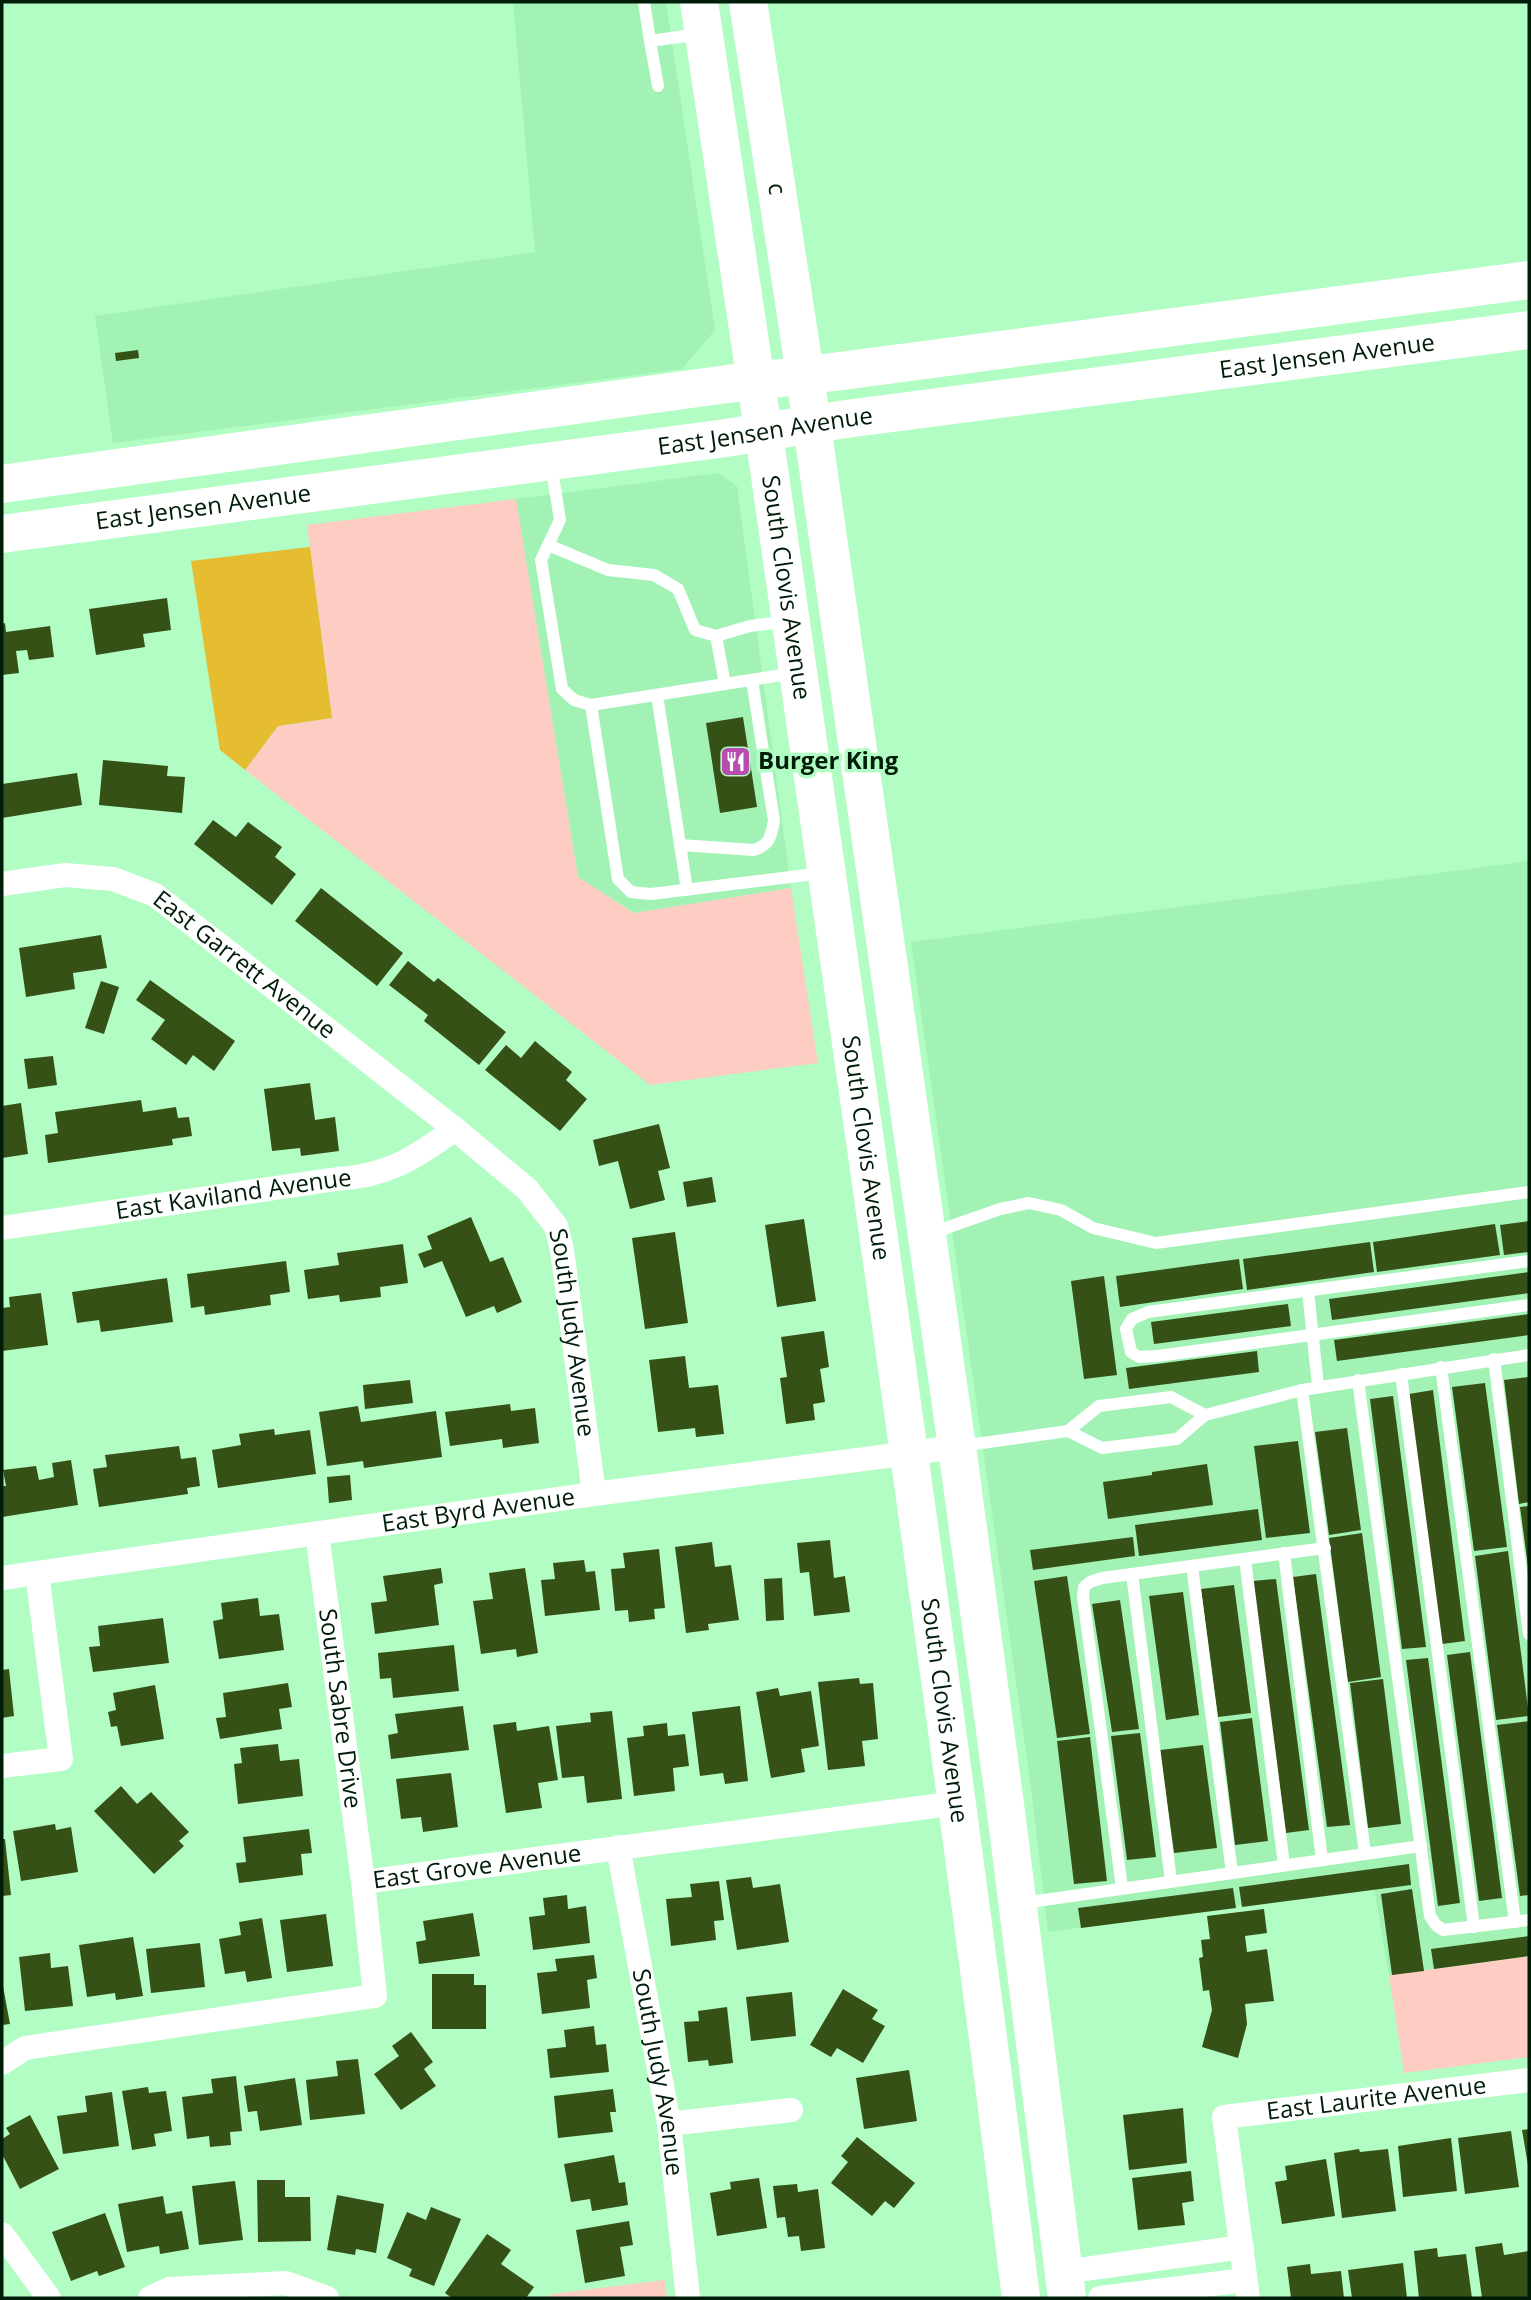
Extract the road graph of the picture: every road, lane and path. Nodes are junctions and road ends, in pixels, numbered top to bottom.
1 (644, 2) edge
2 (748, 2) edge
3 (701, 18) edge
4 (650, 41) junction
5 (658, 86) dead end
6 (1529, 280) edge
7 (1529, 330) edge
8 (805, 375) junction
9 (757, 380) junction
10 (812, 425) junction
11 (765, 433) junction
12 (551, 461) junction
13 (2, 484) edge
14 (2, 534) edge
15 (548, 545) junction
16 (791, 620) junction
17 (716, 636) junction
18 (799, 673) junction
19 (752, 680) junction
20 (725, 684) junction
21 (657, 695) junction
22 (591, 705) junction
23 (680, 845) junction
24 (827, 872) junction
25 (2, 884) edge
26 (687, 890) junction
27 (455, 1129) junction
28 (1529, 1192) edge
29 (2, 1228) edge
30 (927, 1235) junction
31 (1529, 1261) edge
32 (1308, 1291) junction
33 (1529, 1305) edge
34 (1313, 1335) junction
35 (1529, 1355) edge
36 (1494, 1359) junction
37 (1441, 1367) junction
38 (1401, 1374) junction
39 (1357, 1380) junction
40 (1318, 1386) junction
41 (1302, 1390) junction
42 (1205, 1415) junction
43 (1068, 1431) junction
44 (957, 1447) junction
45 (909, 1452) junction
46 (594, 1494) junction
47 (317, 1533) junction
48 (1325, 1548) junction
49 (1284, 1553) junction
50 (1245, 1559) junction
51 (1192, 1566) junction
52 (37, 1573) junction
53 (1132, 1574) junction
54 (2, 1578) edge
55 (1529, 1634) edge
56 (2, 1766) edge
57 (957, 1803) junction
58 (1421, 1846) junction
59 (618, 1847) junction
60 (1365, 1853) junction
61 (1322, 1860) junction
62 (1284, 1865) junction
63 (1232, 1872) junction
64 (1171, 1881) junction
65 (362, 1882) junction
66 (1122, 1888) junction
67 (1018, 1903) junction
68 (1529, 1920) edge
69 (1515, 1922) junction
70 (1474, 1927) junction
71 (1030, 2003) junction
72 (2, 2063) edge
73 (1529, 2080) edge
74 (791, 2110) dead end
75 (669, 2124) junction
76 (2, 2234) edge
77 (1242, 2247) junction
78 (1066, 2285) edge
79 (1247, 2289) edge
80 (50, 2298) edge
81 (150, 2298) edge
82 (327, 2298) edge
83 (688, 2298) edge
84 (1021, 2298) edge
85 (1100, 2298) edge

1 - 4 lane
2 - 8 main road, c
3 - 4 lane
3 - 9 main road, South Clovis Avenue
4 - 5 lane
6 - 8 main road, East Jensen Avenue
7 - 10 main road, East Jensen Avenue
8 - 9 main road, East Jensen Avenue
8 - 10 main road, South Clovis Avenue
9 - 11 main road, South Clovis Avenue
9 - 13 main road, East Jensen Avenue
10 - 11 main road, East Jensen Avenue
10 - 30 main road, South Clovis Avenue
11 - 12 main road, East Jensen Avenue
11 - 16 main road, South Clovis Avenue
12 - 14 main road, East Jensen Avenue
12 - 15 lane
15 - 17 lane
15 - 22 lane
16 - 17 lane
16 - 18 main road, South Clovis Avenue
17 - 20 lane
18 - 19 lane
18 - 24 main road, South Clovis Avenue
19 - 20 lane
19 - 23 lane
20 - 21 lane
21 - 22 lane
21 - 23 lane
22 - 26 lane
23 - 26 lane
24 - 26 lane
24 - 45 main road, South Clovis Avenue
25 - 27 street, East Garrett Avenue
27 - 29 street, East Kaviland Avenue
27 - 46 street, South Judy Avenue
28 - 30 lane
30 - 44 main road, South Clovis Avenue
31 - 32 lane
32 - 34 lane
32 - 34 lane
33 - 34 lane
34 - 40 lane
35 - 36 lane
36 - 37 lane
36 - 55 lane
37 - 38 lane
37 - 69 lane
38 - 39 lane
38 - 70 lane
39 - 40 lane
39 - 58 lane
40 - 41 lane
41 - 42 lane
41 - 48 lane
42 - 43 lane
42 - 43 lane
43 - 44 lane
44 - 45 street, East Byrd Avenue
44 - 67 main road, South Clovis Avenue
45 - 46 street, East Byrd Avenue
45 - 57 main road, South Clovis Avenue
46 - 47 street, East Byrd Avenue
47 - 52 street, East Byrd Avenue
47 - 65 street, South Sabre Drive
48 - 49 lane
48 - 60 lane
49 - 50 lane
49 - 61 lane
50 - 51 lane
50 - 62 lane
51 - 53 lane
51 - 63 lane
52 - 54 street, East Byrd Avenue
52 - 56 street
53 - 64 lane
53 - 66 lane
57 - 59 street, East Grove Avenue
57 - 71 main road
57 - 84 main road, South Clovis Avenue
58 - 60 lane
58 - 70 lane
59 - 65 street, East Grove Avenue
59 - 75 street, South Judy Avenue
60 - 61 lane
61 - 62 lane
62 - 63 lane
63 - 64 lane
64 - 66 lane
65 - 72 street, East Grove Avenue
66 - 67 lane
67 - 71 main road, South Clovis Avenue
68 - 69 lane
69 - 70 lane
71 - 78 main road, South Clovis Avenue
73 - 77 street, East Laurite Avenue
74 - 75 street
75 - 83 street, South Judy Avenue
76 - 80 street
77 - 78 street
77 - 79 street
79 - 85 street
81 - 82 street

